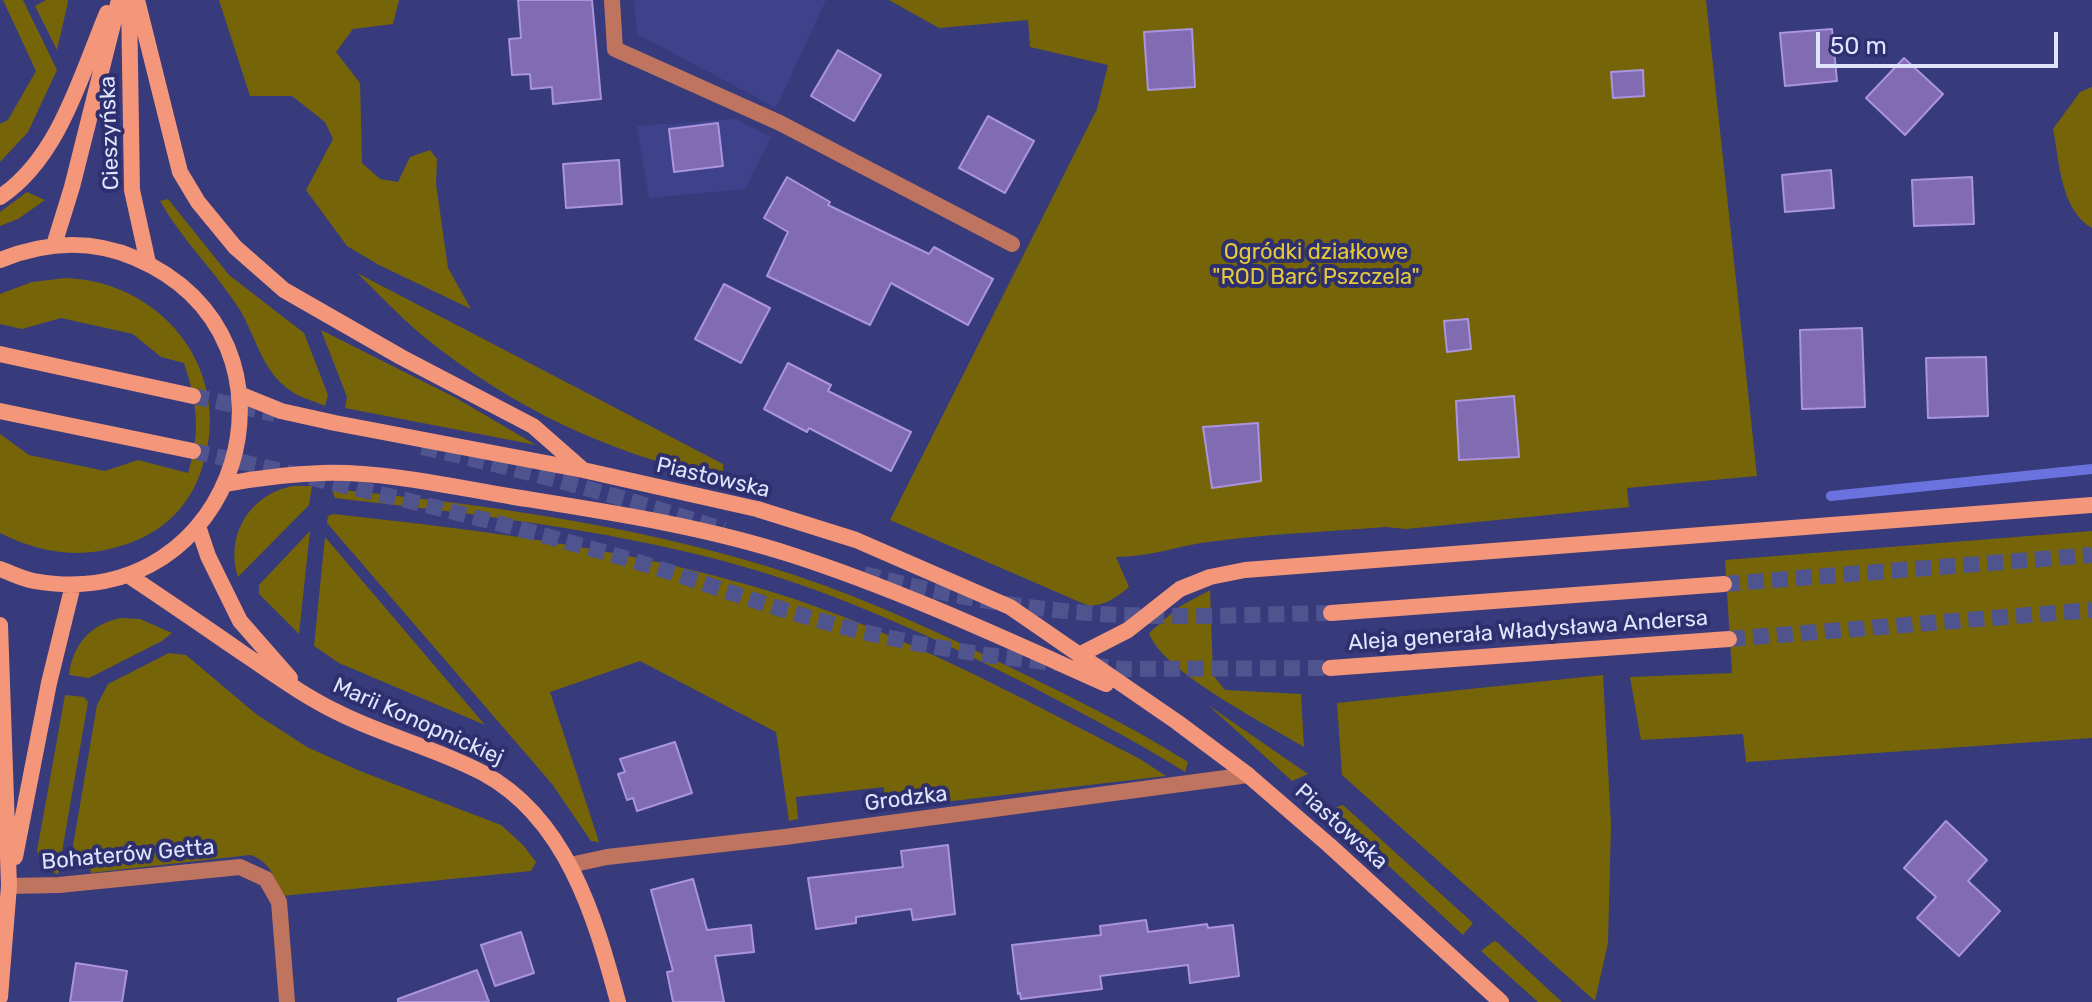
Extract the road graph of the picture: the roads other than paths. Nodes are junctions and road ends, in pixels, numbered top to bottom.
1 (113, 0) edge
2 (119, 0) edge
3 (129, 0) edge
4 (137, 0) edge
5 (612, 0) edge
6 (0, 197) edge
7 (1012, 244) dead end
8 (54, 245) junction
9 (0, 260) edge
10 (148, 263) junction
11 (0, 354) edge
12 (239, 394) junction
13 (193, 396) tunnel mouth
14 (0, 411) edge
15 (193, 451) tunnel mouth
16 (583, 470) junction
17 (226, 484) junction
18 (2092, 505) edge
19 (198, 526) junction
20 (0, 569) edge
21 (128, 575) junction
22 (1724, 584) tunnel mouth
23 (73, 585) junction
24 (1331, 613) tunnel mouth
25 (0, 625) edge
26 (1729, 639) tunnel mouth
27 (1079, 655) junction
28 (1330, 668) tunnel mouth
29 (304, 695) junction
30 (1140, 699) junction
31 (1248, 775) junction
32 (570, 865) junction
33 (0, 866) edge
34 (9, 886) junction
35 (0, 997) edge
36 (287, 1002) edge
37 (618, 1002) edge
38 (1501, 1002) edge

1 - 6 main road
2 - 8 main road, Cieszyńska
3 - 10 main road, Cieszyńska
4 - 16 main road
5 - 7 street
8 - 9 main road
8 - 10 main road
10 - 12 main road
11 - 13 main road
12 - 16 main road, Piastowska
12 - 17 main road
14 - 15 main road
16 - 27 main road, Piastowska
17 - 19 main road
17 - 30 main road, Piastowska
18 - 27 main road
19 - 21 main road
19 - 29 main road, Marii Konopnickiej
20 - 23 main road
21 - 23 main road
21 - 29 main road, Marii Konopnickiej
22 - 24 main road, Aleja generała Władysława Andersa
23 - 34 main road
25 - 34 main road
26 - 28 main road, Aleja generała Władysława Andersa
27 - 30 main road, Piastowska
29 - 32 main road, Marii Konopnickiej
30 - 31 main road, Piastowska
31 - 32 street, Grodzka
31 - 38 main road, Piastowska
32 - 37 main road, Marii Konopnickiej
33 - 34 main road
34 - 35 main road
34 - 36 street, Bohaterów Getta

